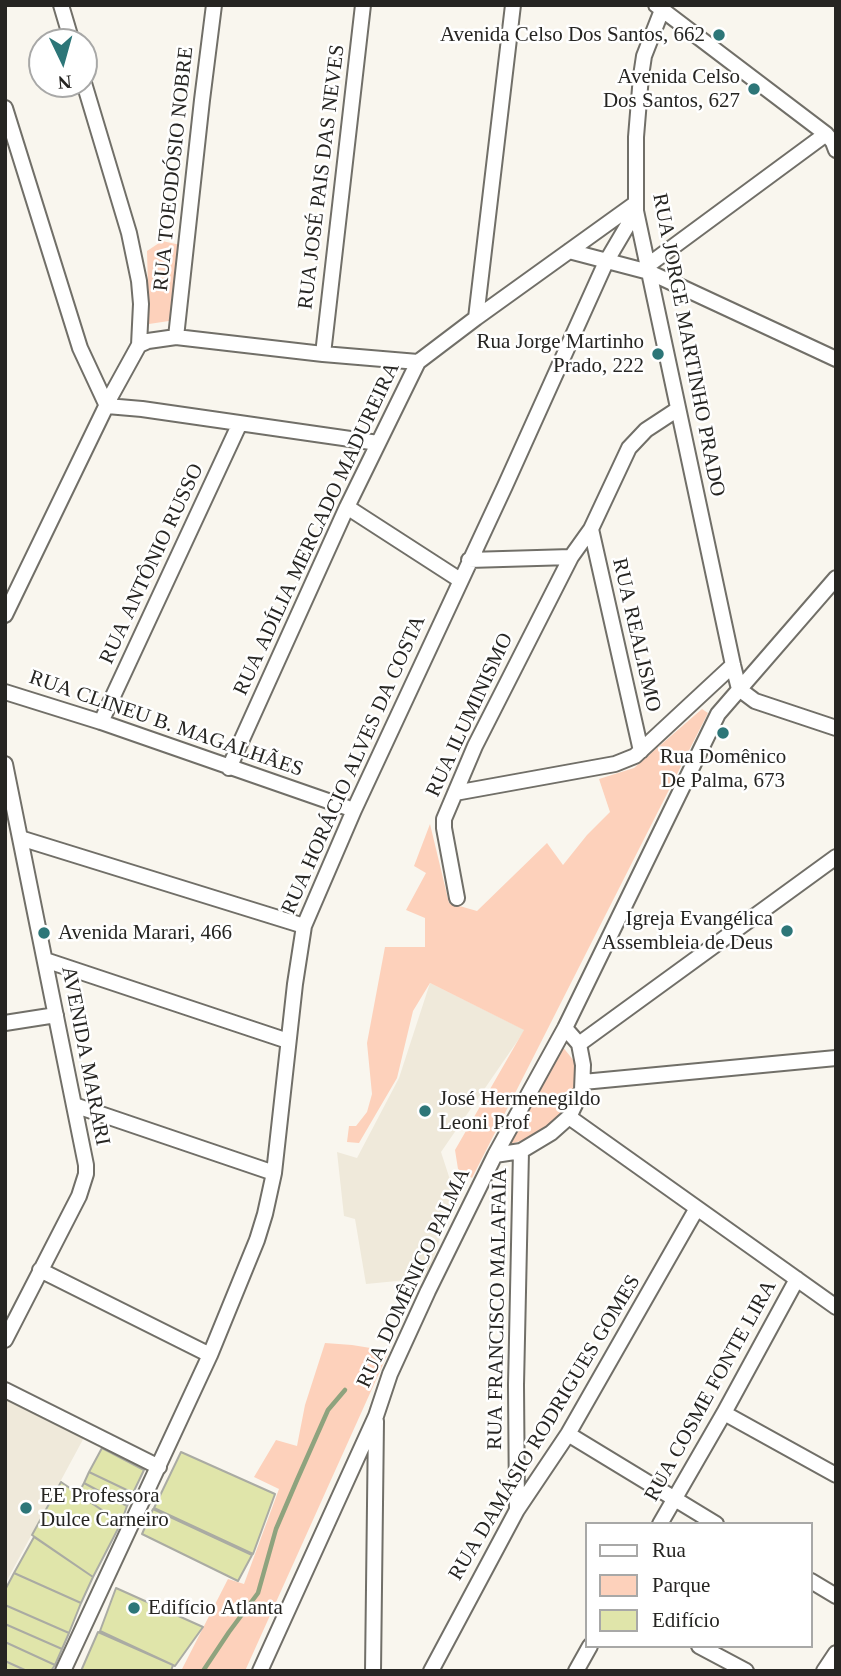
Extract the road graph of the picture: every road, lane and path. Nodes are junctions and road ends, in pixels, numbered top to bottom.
1 (61, 5) edge
2 (214, 5) edge
3 (363, 5) edge
4 (513, 5) edge
5 (659, 8) edge
6 (68, 28) edge
7 (88, 98) edge
8 (5, 108) edge
9 (832, 142) edge
10 (636, 207) junction
11 (569, 251) junction
12 (607, 262) junction
13 (648, 269) junction
14 (476, 318) junction
15 (176, 337) junction
16 (139, 345) junction
17 (323, 354) junction
18 (836, 359) edge
19 (418, 362) junction
20 (107, 406) junction
21 (678, 409) junction
22 (240, 423) junction
23 (378, 443) junction
24 (347, 508) junction
25 (591, 528) junction
26 (571, 558) junction
27 (469, 561) junction
28 (836, 578) edge
29 (460, 580) junction
30 (5, 615) edge
31 (733, 666) junction
32 (739, 689) junction
33 (5, 692) edge
34 (101, 722) junction
35 (836, 728) edge
36 (641, 751) junction
37 (5, 764) edge
38 (229, 768) junction
39 (454, 793) junction
40 (354, 810) junction
41 (20, 838) junction
42 (836, 857) edge
43 (457, 898) dead end
44 (304, 926) junction
45 (45, 960) junction
46 (56, 1015) junction
47 (5, 1023) edge
48 (565, 1028) junction
49 (288, 1041) junction
50 (579, 1044) junction
51 (836, 1058) edge
52 (583, 1082) junction
53 (74, 1105) junction
54 (569, 1116) junction
55 (521, 1151) junction
56 (495, 1154) junction
57 (274, 1173) junction
58 (697, 1208) junction
59 (40, 1270) junction
60 (797, 1279) junction
61 (835, 1305) edge
62 (11, 1312) edge
63 (5, 1340) edge
64 (210, 1355) junction
65 (5, 1390) edge
66 (724, 1413) junction
67 (376, 1416) junction
68 (568, 1434) junction
69 (159, 1466) junction
70 (836, 1475) edge
71 (674, 1499) junction
72 (517, 1510) junction
73 (661, 1522) edge
74 (713, 1522) edge
75 (813, 1582) edge
76 (836, 1596) edge
77 (589, 1648) edge
78 (702, 1648) edge
79 (836, 1653) edge
80 (728, 1667) edge
81 (64, 1671) edge
82 (260, 1671) edge
83 (373, 1671) edge
84 (431, 1671) edge
85 (576, 1671) edge
86 (746, 1671) edge
87 (824, 1671) edge

1 - 6 street
2 - 15 street, RUA TOEODÓSIO NOBRE
3 - 17 street, RUA JOSÉ PAIS DAS NEVES
4 - 14 street
5 - 9 street
5 - 10 street, RUA JORGE MARTINHO PRADO
7 - 16 street
8 - 20 street
9 - 13 street
10 - 11 street, RUA ADÍLIA MERCADO MADUREIRA
10 - 12 street, RUA HORÁCIO ALVES DA COSTA
10 - 13 street, RUA JORGE MARTINHO PRADO
11 - 12 street
11 - 14 street, RUA ADÍLIA MERCADO MADUREIRA
12 - 13 street
12 - 27 street, RUA HORÁCIO ALVES DA COSTA
13 - 18 street
13 - 21 street, RUA JORGE MARTINHO PRADO
14 - 19 street, RUA ADÍLIA MERCADO MADUREIRA
15 - 16 street
15 - 17 street
16 - 20 street
17 - 19 street
19 - 23 street, RUA ADÍLIA MERCADO MADUREIRA
20 - 22 street
20 - 30 street
21 - 25 street, RUA ILUMINISMO
21 - 31 street, RUA JORGE MARTINHO PRADO
22 - 23 street
22 - 34 street, RUA ANTÔNIO RUSSO
23 - 24 street, RUA ADÍLIA MERCADO MADUREIRA
24 - 29 street
24 - 38 street, RUA ADÍLIA MERCADO MADUREIRA
25 - 26 street, RUA ILUMINISMO
25 - 36 street, RUA REALISMO
26 - 27 street
26 - 39 street, RUA ILUMINISMO
27 - 29 street, RUA HORÁCIO ALVES DA COSTA
28 - 32 street, RUA DOMÊNICO PALMA
29 - 40 street, RUA HORÁCIO ALVES DA COSTA
31 - 32 street, RUA JORGE MARTINHO PRADO
31 - 36 street
32 - 35 street
32 - 48 street, RUA DOMÊNICO PALMA
33 - 34 street, RUA CLINEU B. MAGALHÃES
34 - 38 street, RUA CLINEU B. MAGALHÃES
36 - 39 street
37 - 41 street, AVENIDA MARARI
38 - 40 street, RUA CLINEU B. MAGALHÃES
39 - 43 street, RUA ILUMINISMO
40 - 44 street, RUA HORÁCIO ALVES DA COSTA
41 - 44 street
41 - 45 street, AVENIDA MARARI
42 - 50 street
44 - 49 street, RUA HORÁCIO ALVES DA COSTA
45 - 46 street, AVENIDA MARARI
45 - 49 street
46 - 47 street
46 - 53 street, AVENIDA MARARI
48 - 50 street
48 - 56 street, RUA DOMÊNICO PALMA
49 - 57 street, RUA HORÁCIO ALVES DA COSTA
50 - 52 street
51 - 52 street
52 - 54 street
53 - 57 street
53 - 59 street, AVENIDA MARARI
54 - 55 street
54 - 58 street
55 - 56 street
55 - 72 street, RUA FRANCISCO MALAFAIA
56 - 67 street, RUA DOMÊNICO PALMA
57 - 64 street, RUA HORÁCIO ALVES DA COSTA
58 - 60 street
58 - 68 street, RUA DAMÁSIO RODRIGUES GOMES
59 - 62 street, AVENIDA MARARI
59 - 64 street
60 - 61 street
60 - 66 street, RUA COSME FONTE LIRA
62 - 63 street, AVENIDA MARARI
64 - 69 street, RUA HORÁCIO ALVES DA COSTA
65 - 69 street
66 - 70 street
66 - 71 street, RUA COSME FONTE LIRA
67 - 82 street, RUA DOMÊNICO PALMA
67 - 83 street
68 - 71 street
68 - 72 street, RUA DAMÁSIO RODRIGUES GOMES
69 - 81 street, RUA HORÁCIO ALVES DA COSTA
71 - 73 street, RUA COSME FONTE LIRA
71 - 74 street
72 - 84 street, RUA DAMÁSIO RODRIGUES GOMES
75 - 76 street
77 - 85 street
78 - 80 street
79 - 87 street
80 - 86 street

